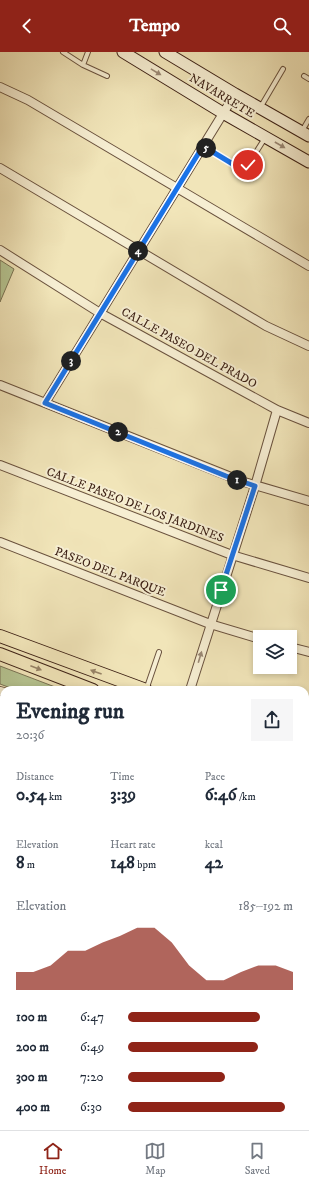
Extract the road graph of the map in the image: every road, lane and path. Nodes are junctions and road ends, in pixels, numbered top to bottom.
1 (63, 52) edge
2 (88, 52) edge
3 (123, 52) edge
4 (165, 52) edge
5 (83, 65) junction
6 (283, 69) dead end
7 (107, 76) dead end
8 (304, 76) dead end
9 (309, 79) edge
10 (0, 87) edge
11 (235, 94) junction
12 (260, 108) junction
13 (223, 113) junction
14 (309, 119) edge
15 (305, 134) edge
16 (265, 137) junction
17 (203, 146) junction
18 (309, 162) edge
19 (0, 168) edge
20 (176, 188) junction
21 (0, 250) edge
22 (139, 250) junction
23 (309, 266) edge
24 (100, 313) junction
25 (309, 346) edge
26 (0, 385) edge
27 (45, 403) junction
28 (277, 410) junction
29 (309, 422) edge
30 (0, 465) edge
31 (255, 486) junction
32 (309, 501) edge
33 (0, 542) edge
34 (232, 555) junction
35 (309, 578) edge
36 (210, 624) junction
37 (0, 636) edge
38 (253, 637) edge
39 (297, 649) edge
40 (159, 652) dead end
41 (309, 652) edge
42 (0, 654) edge
43 (84, 686) edge
44 (135, 686) edge
45 (147, 686) edge
46 (191, 686) edge

1 - 5 lane
2 - 5 lane
3 -> 13 main road, NAVARRETE
4 - 11 main road, NAVARRETE
5 - 7 lane
6 - 12 lane
8 - 9 lane
10 - 20 street
11 - 12 main road, NAVARRETE
11 - 13 street
12 - 15 main road, NAVARRETE
13 - 16 main road, NAVARRETE
13 - 17 street
14 - 15 lane
16 - 17 lane
16 -> 18 main road, NAVARRETE
17 - 20 street
19 - 22 street
20 - 22 street
20 - 23 street
21 - 24 street, CALLE PASEO DEL PRADO
22 - 24 street
22 - 25 street
24 - 27 street
24 - 28 street, CALLE PASEO DEL PRADO
26 - 27 street
27 - 31 street
28 - 29 street, CALLE PASEO DEL PRADO
28 - 31 street
30 - 34 street, CALLE PASEO DE LOS JARDINES
31 - 32 street
31 - 34 street
33 - 36 street, PASEO DEL PARQUE
34 - 35 street, CALLE PASEO DE LOS JARDINES
34 - 36 street
36 - 38 street, PASEO DEL PARQUE
46 -> 36 street
44 -> 37 main road
39 - 41 street
40 - 45 lane
42 -> 43 main road

